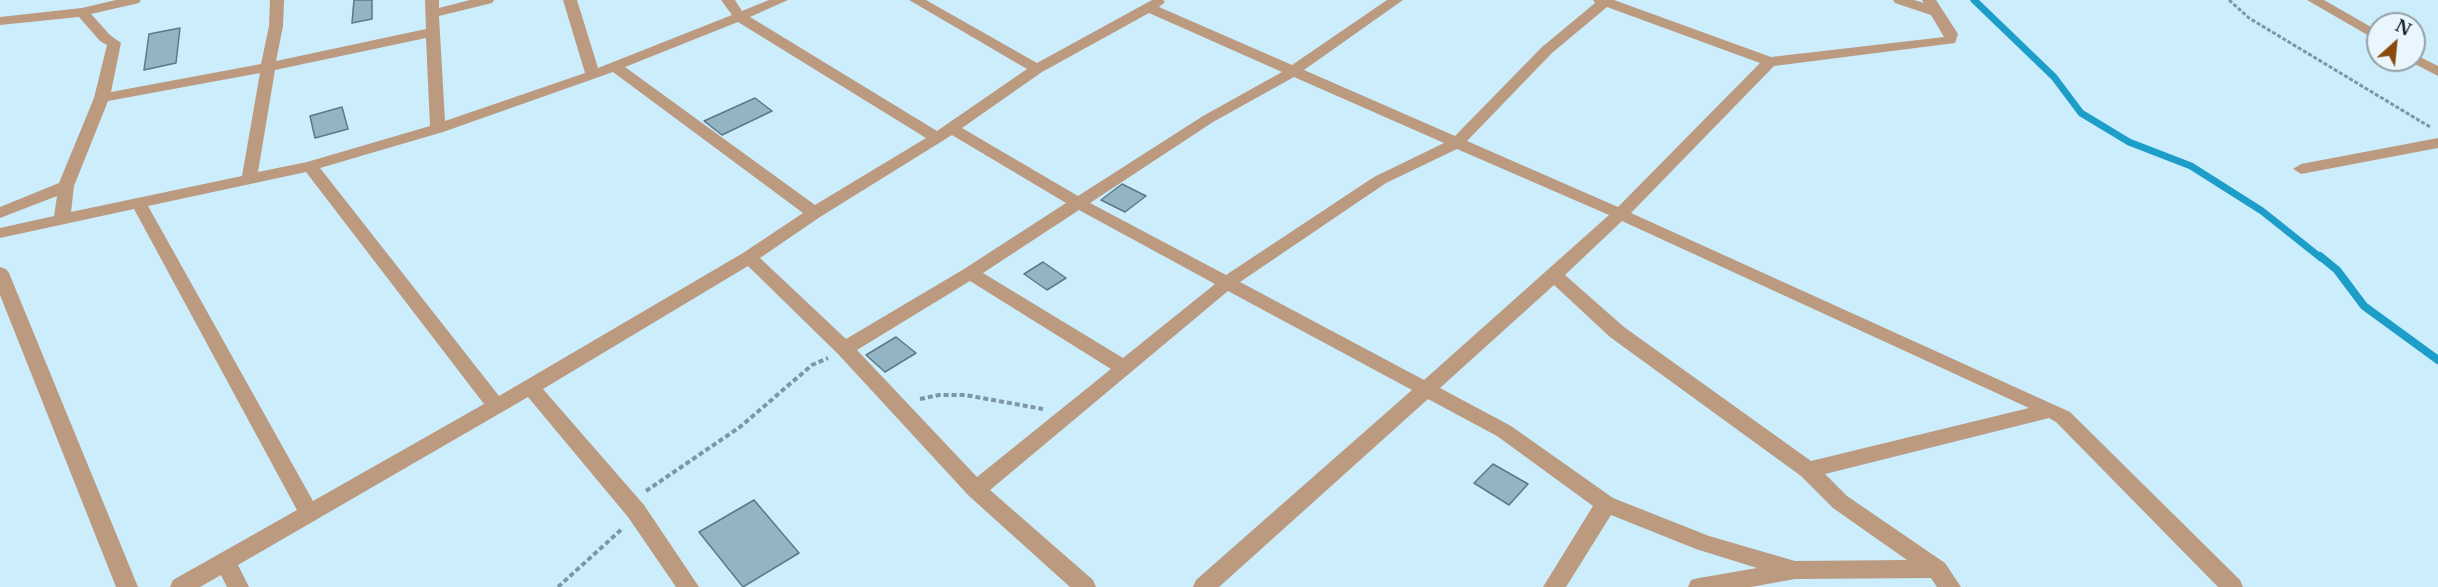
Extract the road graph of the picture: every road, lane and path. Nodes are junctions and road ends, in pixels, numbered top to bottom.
1 (134, 0) edge
2 (277, 0) edge
3 (487, 0) edge
4 (570, 0) edge
5 (728, 0) edge
6 (781, 0) edge
7 (916, 0) edge
8 (1396, 0) edge
9 (1900, 0) edge
10 (2229, 0) edge
11 (2314, 0) edge
12 (1604, 1) edge
13 (1156, 4) edge
14 (1932, 5) edge
15 (433, 7) edge
16 (82, 12) junction
17 (740, 17) junction
18 (0, 21) edge
19 (2366, 30) edge
20 (433, 32) junction
21 (1770, 62) junction
22 (614, 66) junction
23 (268, 67) junction
24 (1038, 69) junction
25 (1294, 71) junction
26 (593, 75) junction
27 (102, 98) junction
28 (438, 129) junction
29 (945, 133) junction
30 (2438, 133) edge
31 (1456, 142) junction
32 (2438, 143) edge
33 (310, 166) junction
34 (2301, 169) dead end
35 (249, 180) junction
36 (66, 186) junction
37 (1076, 202) junction
38 (139, 204) junction
39 (0, 213) edge
40 (814, 213) junction
41 (1620, 214) junction
42 (62, 220) junction
43 (0, 233) edge
44 (749, 257) junction
45 (0, 273) edge
46 (970, 273) junction
47 (1554, 275) junction
48 (1227, 283) junction
49 (845, 349) junction
50 (1124, 368) junction
51 (530, 387) junction
52 (1425, 388) junction
53 (896, 404) junction
54 (496, 406) junction
55 (2051, 410) junction
56 (1068, 414) junction
57 (1808, 470) junction
58 (976, 490) junction
59 (1606, 504) junction
60 (636, 511) junction
61 (309, 513) junction
62 (225, 561) junction
63 (1795, 570) junction
64 (1943, 578) edge
65 (127, 587) edge
66 (181, 587) edge
67 (238, 587) edge
68 (558, 587) edge
69 (688, 587) edge
70 (1084, 587) edge
71 (1204, 587) edge
72 (1554, 587) edge
73 (1699, 587) edge
74 (2232, 587) edge

1 - 16 street
2 - 23 street
3 - 15 street
4 - 26 street
5 - 17 street
6 - 17 street
7 - 24 street
8 - 25 street
9 - 14 street
10 - 30 path
11 - 19 street
12 - 21 street
12 - 31 street
13 - 24 street
13 - 25 street
14 - 21 street
15 - 20 street
16 - 18 street
16 - 27 street
17 - 22 street
17 - 29 street
20 - 23 street
20 - 28 street
21 - 41 street
22 - 26 street
22 - 40 street
23 - 27 street
23 - 35 street
24 - 29 street
25 - 31 street
25 - 37 street
26 - 28 street
27 - 36 street
28 - 33 street
29 - 37 street
29 - 40 street
31 - 41 street
31 - 48 street
32 - 34 street
33 - 35 street
33 - 54 street
35 - 38 street
36 - 39 street
36 - 42 street
37 - 46 street
37 - 48 street
38 - 42 street
38 - 61 street
40 - 44 street
41 - 47 street
41 - 55 street
42 - 43 street
44 - 49 street
44 - 51 street
45 - 65 street
46 - 49 street
46 - 50 street
47 - 52 street
47 - 57 street
48 - 50 street
48 - 52 street
49 - 53 street
49 - 60 path
50 - 56 street
51 - 54 street
51 - 60 street
52 - 59 street
52 - 71 street
53 - 56 path
53 - 58 street
54 - 61 street
55 - 57 street
55 - 74 street
56 - 58 street
57 - 64 street
58 - 70 street
59 - 63 street
59 - 72 street
60 - 68 path
60 - 69 street
61 - 62 street
62 - 66 street
62 - 67 street
63 - 64 street
63 - 73 street

